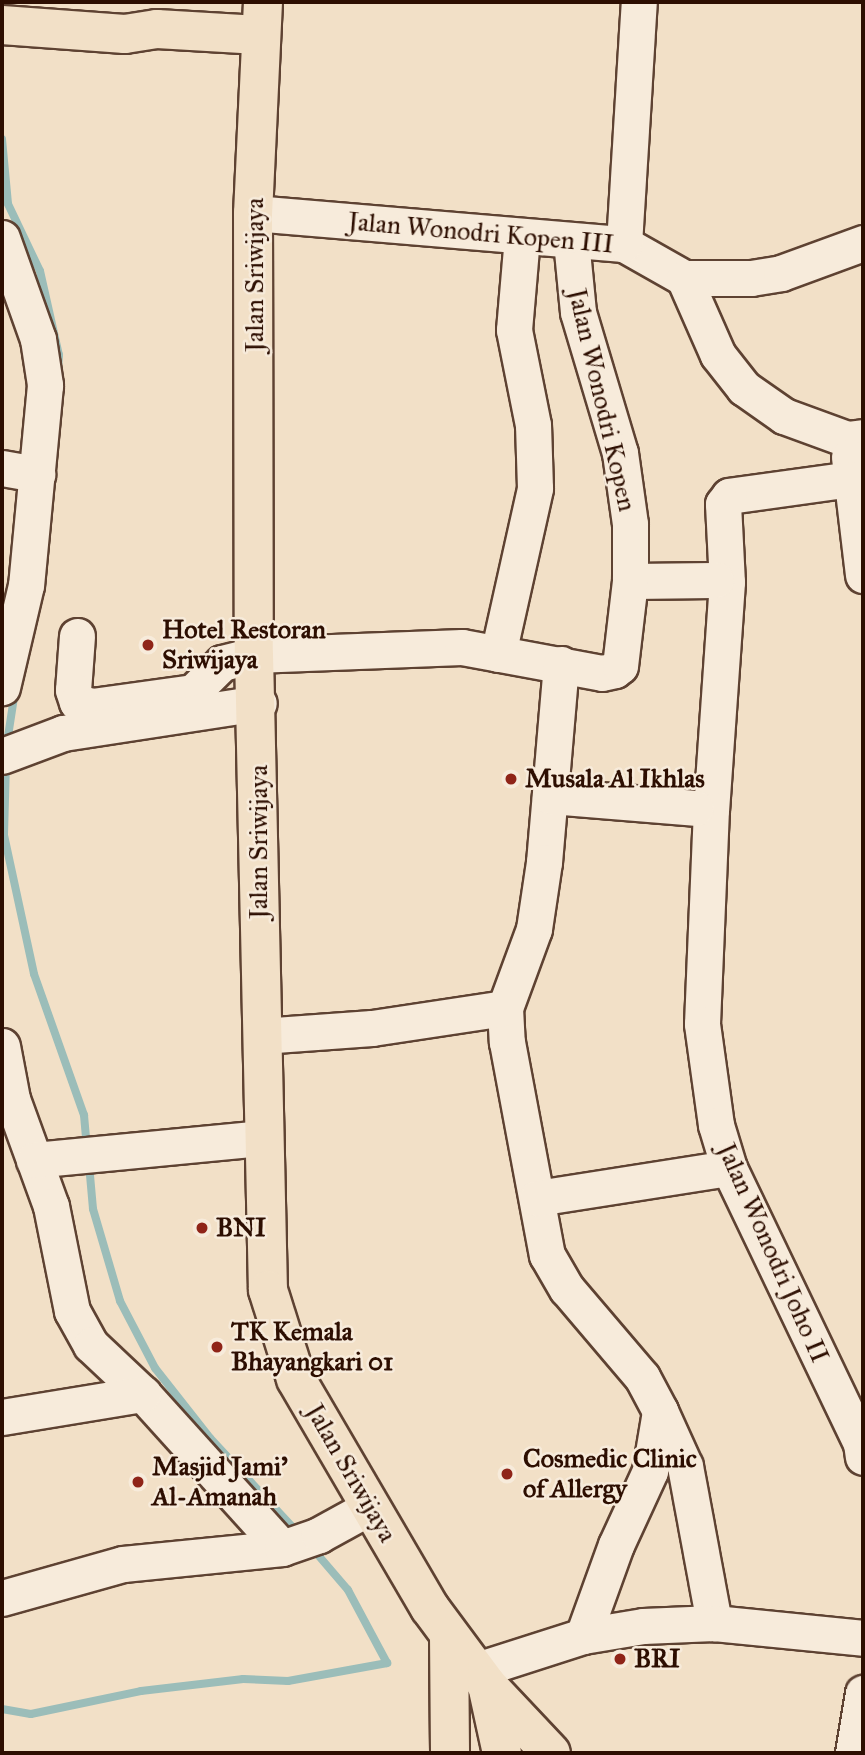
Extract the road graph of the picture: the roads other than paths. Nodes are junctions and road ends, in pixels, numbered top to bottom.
1 (164, 2) edge
2 (639, 2) edge
3 (2, 25) edge
4 (260, 31) edge
5 (125, 34) junction
6 (253, 213) junction
7 (522, 237) junction
8 (2, 238) edge
9 (571, 240) junction
10 (863, 243) edge
11 (624, 244) junction
12 (684, 278) junction
13 (855, 438) edge
14 (2, 468) edge
15 (37, 474) junction
16 (851, 479) junction
17 (863, 575) edge
18 (716, 580) dead end
19 (630, 581) junction
20 (77, 636) dead end
21 (498, 654) junction
22 (254, 655) junction
23 (561, 664) junction
24 (2, 687) edge
25 (259, 703) junction
26 (10, 751) edge
27 (550, 796) junction
28 (696, 808) dead end
29 (505, 1008) junction
30 (261, 1036) junction
31 (2, 1046) edge
32 (7, 1098) edge
33 (264, 1138) junction
34 (34, 1160) junction
35 (729, 1168) junction
36 (537, 1198) junction
37 (143, 1394) junction
38 (660, 1411) junction
39 (2, 1417) edge
40 (862, 1447) edge
41 (370, 1507) junction
42 (300, 1542) junction
43 (2, 1598) edge
44 (714, 1623) junction
45 (583, 1636) junction
46 (863, 1638) edge
47 (465, 1666) junction
48 (863, 1693) edge
49 (450, 1753) edge
50 (502, 1753) edge
51 (551, 1753) edge
52 (853, 1753) edge

1 - 5 main road
2 - 11 street
3 - 5 main road
4 - 5 main road
4 - 6 main road, Jalan Sriwijaya
6 - 7 street, Jalan Wonodri Kopen III
6 - 22 main road, Jalan Sriwijaya
7 - 9 street, Jalan Wonodri Kopen III
7 - 21 street
8 - 15 street
9 - 11 street, Jalan Wonodri Kopen III
9 - 19 street, Jalan Wonodri Kopen
10 - 12 street, Jalan Wonodri Kopen III
11 - 12 street, Jalan Wonodri Kopen III
12 - 13 street
13 - 16 street
14 - 15 street
15 - 24 street
16 - 17 street
16 - 35 street, Jalan Wonodri Joho II
18 - 19 street
19 - 23 street, Jalan Wonodri Kopen
20 - 22 street, Jalan Wonodri Kopen
21 - 22 street, Jalan Wonodri Kopen
21 - 23 street, Jalan Wonodri Kopen
22 - 25 main road, Jalan Sriwijaya
23 - 27 street
25 - 26 street
25 - 30 main road, Jalan Sriwijaya
27 - 28 street
27 - 29 street
29 - 30 street
29 - 36 street
30 - 33 main road, Jalan Sriwijaya
31 - 32 street
32 - 34 street
33 - 34 street
33 - 41 main road, Jalan Sriwijaya
34 - 37 street
35 - 36 street
35 - 40 street, Jalan Wonodri Joho II
36 - 38 street
37 - 39 street
37 - 42 street
38 - 44 street
38 - 45 street
41 - 42 street
41 - 47 main road, Jalan Sriwijaya
42 - 43 street
44 - 45 street
44 - 46 street
45 - 47 street
47 - 49 main road
47 - 50 main road, Jalan Sriwijaya
47 - 51 main road
48 - 52 street

